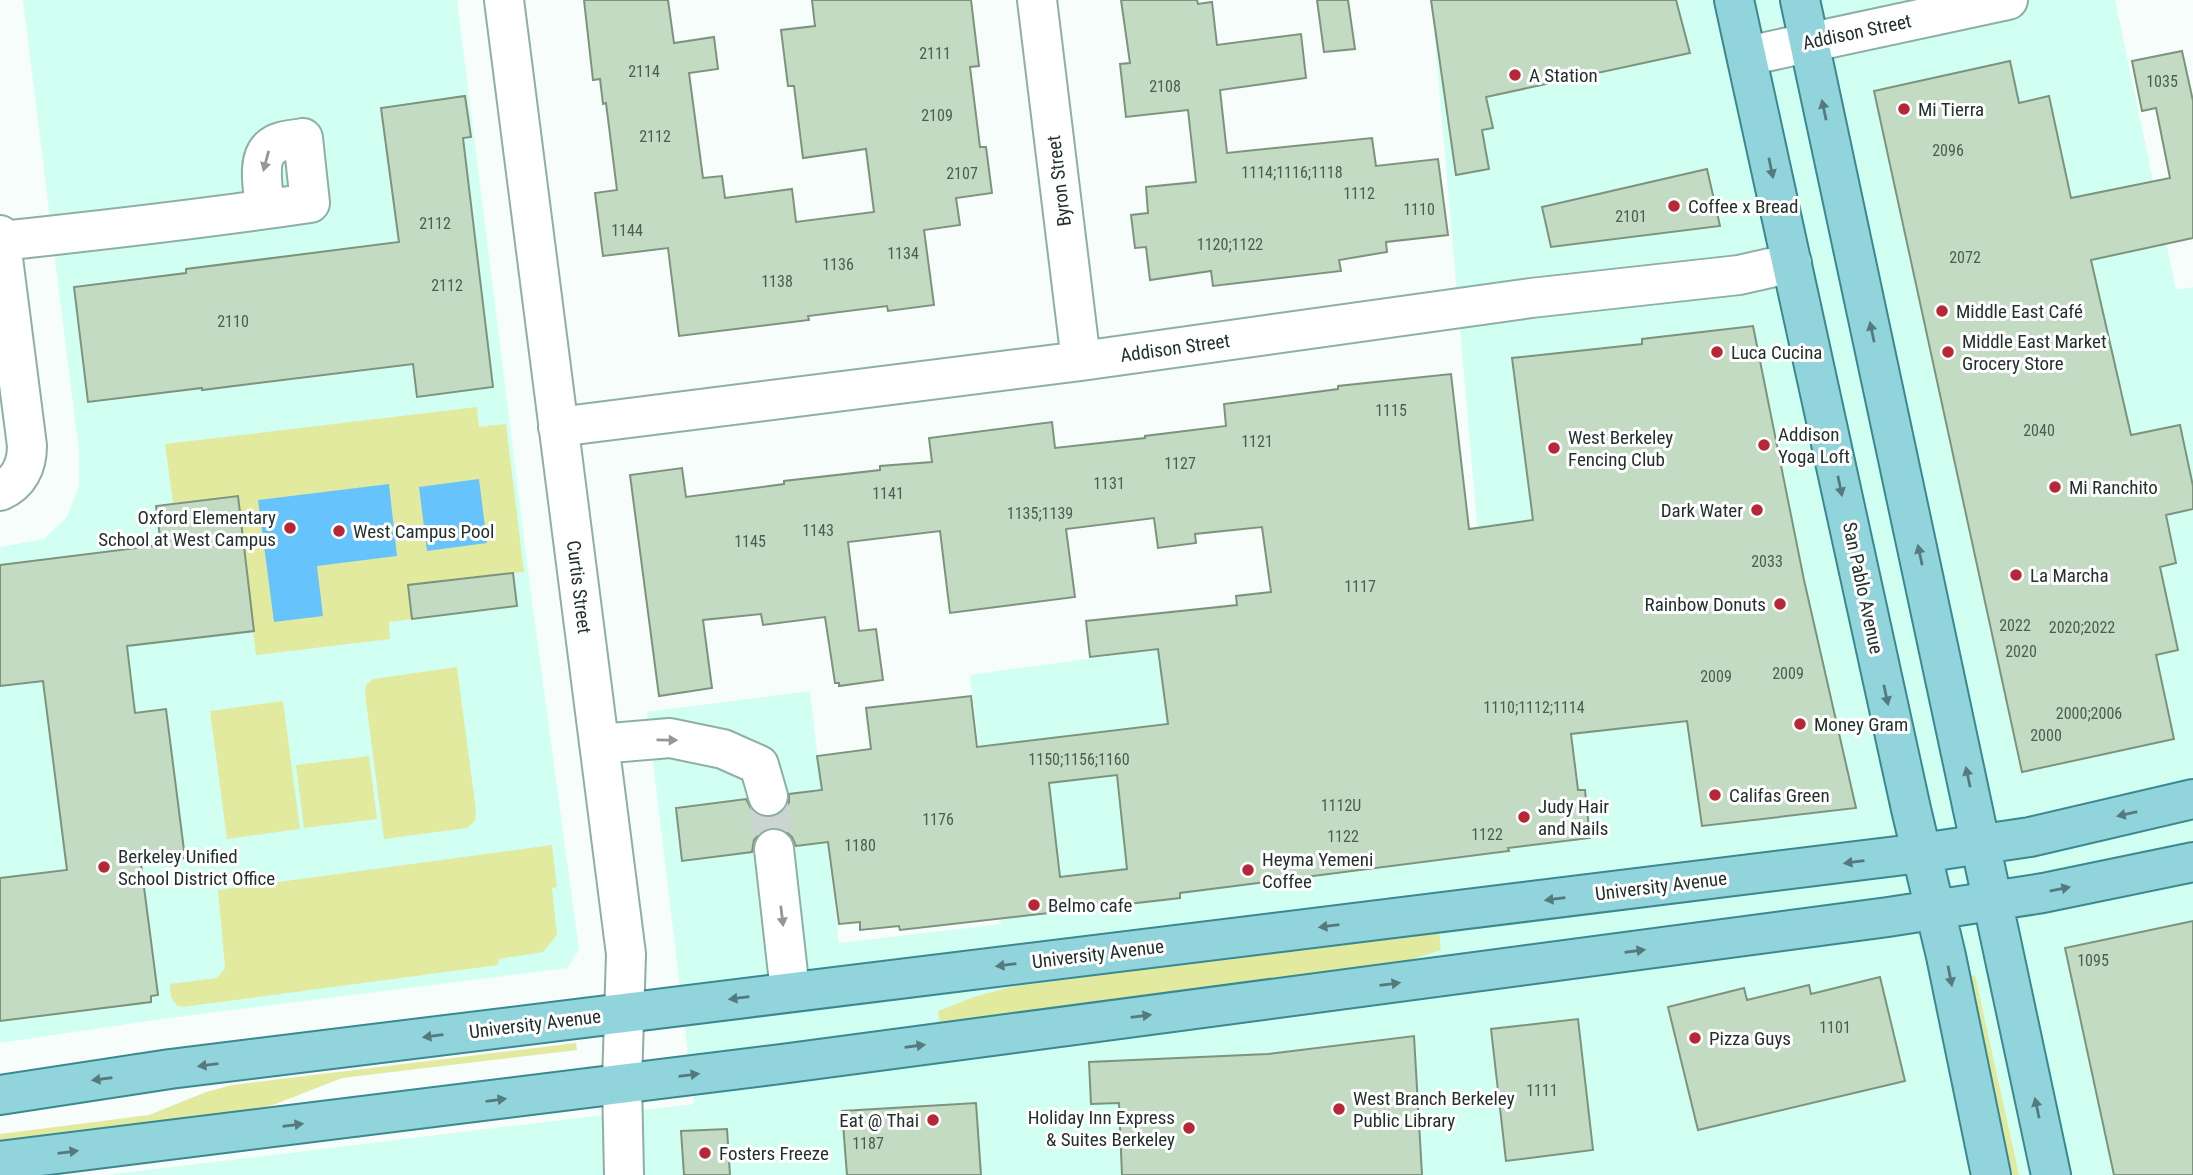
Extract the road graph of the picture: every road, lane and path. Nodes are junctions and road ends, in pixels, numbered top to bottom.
1 (504, 0) edge
2 (1037, 0) edge
3 (1734, 0) edge
4 (1800, 0) edge
5 (2008, 0) edge
6 (1810, 42) junction
7 (1747, 56) junction
8 (265, 209) dead end
9 (0, 235) edge
10 (1, 241) edge
11 (1791, 263) junction
12 (1081, 361) junction
13 (558, 427) junction
14 (10, 482) edge
15 (599, 744) junction
16 (768, 796) tunnel mouth
17 (2193, 799) edge
18 (1982, 844) junction
19 (774, 849) tunnel mouth
20 (1921, 853) junction
21 (2193, 862) edge
22 (1993, 901) junction
23 (1935, 910) junction
24 (790, 991) junction
25 (622, 1012) junction
26 (622, 1083) junction
27 (0, 1095) edge
28 (0, 1161) edge
29 (624, 1175) edge
30 (1991, 1175) edge
31 (2051, 1175) edge

1 - 13 street, Curtis Street
2 - 12 street, Byron Street
3 - 7 main road, San Pablo Avenue
4 - 6 main road
5 - 6 street, Addison Street
6 - 7 street, Addison Street
18 -> 6 main road
7 -> 11 main road, San Pablo Avenue
8 - 10 street
9 - 10 street
10 - 14 street
11 - 12 street, Addison Street
11 -> 20 main road, San Pablo Avenue
12 - 13 street, Addison Street
13 - 15 street, Curtis Street
15 -> 16 street
15 - 25 street, Curtis Street
17 -> 18 main road, University Avenue
18 - 20 main road, University Avenue
18 - 22 main road
19 -> 24 street
20 - 23 main road, San Pablo Avenue
20 -> 24 main road, University Avenue
22 -> 21 main road
22 - 23 main road
31 -> 22 main road
26 -> 23 main road
23 -> 30 main road, San Pablo Avenue
24 -> 25 main road, University Avenue
25 - 26 street, Curtis Street
25 -> 27 main road, University Avenue
28 -> 26 main road
26 - 29 street, Curtis Street

